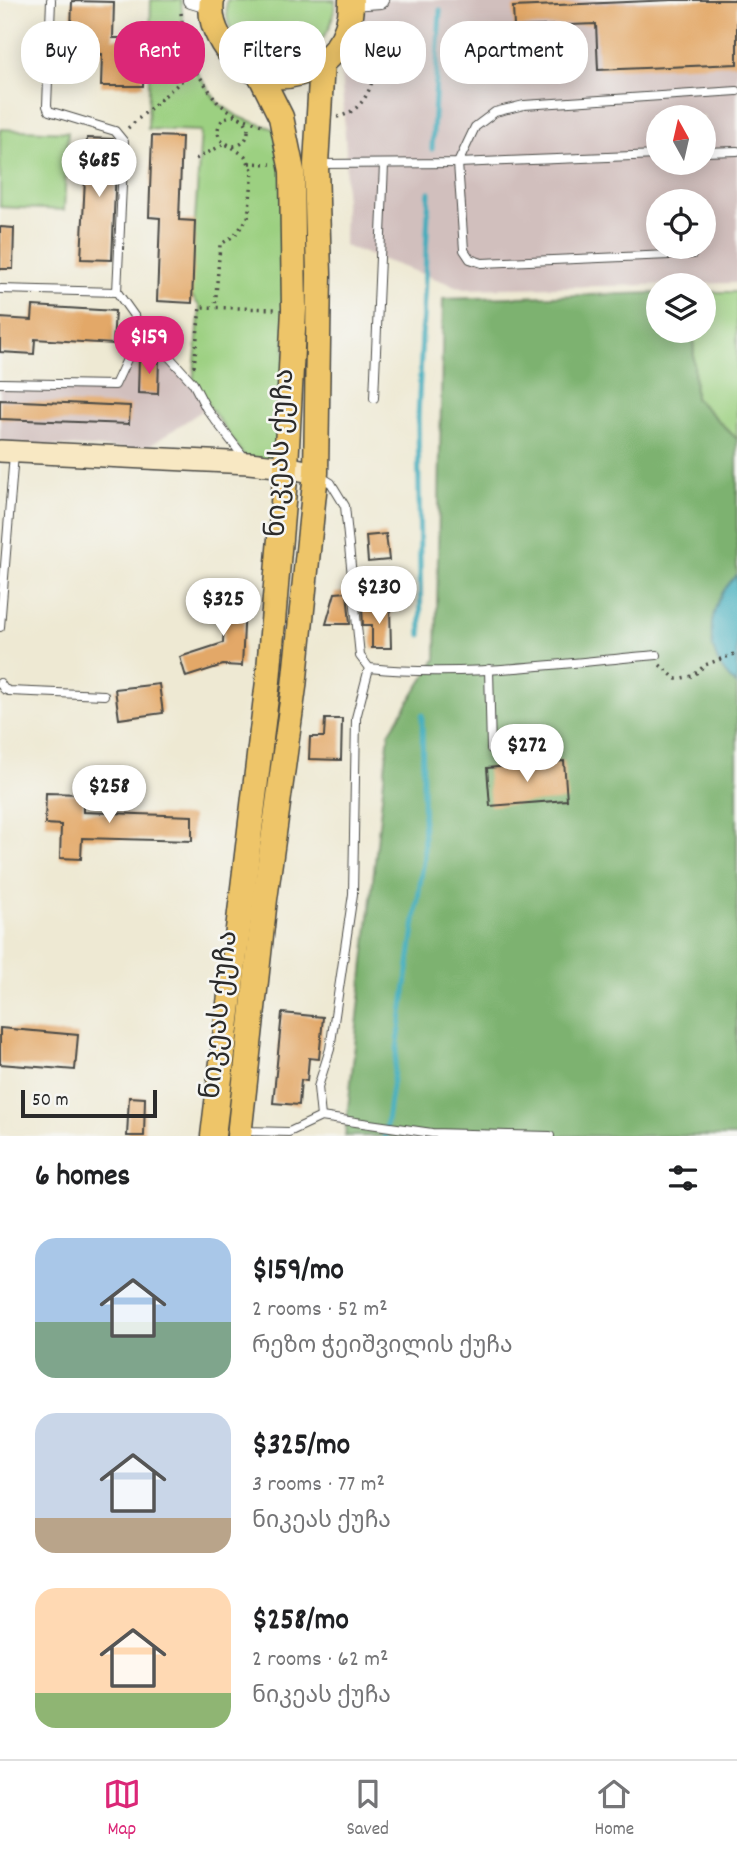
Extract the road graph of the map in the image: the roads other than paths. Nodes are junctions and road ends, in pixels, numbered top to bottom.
1 (51, 0) edge
2 (381, 0) edge
3 (351, 1) edge
4 (205, 2) edge
5 (219, 38) edge
6 (326, 60) edge
7 (264, 84) edge
8 (321, 84) edge
9 (737, 90) edge
10 (737, 151) edge
11 (716, 152) edge
12 (646, 155) edge
13 (458, 163) junction
14 (316, 164) junction
15 (384, 164) junction
16 (646, 256) edge
17 (0, 289) edge
18 (117, 292) junction
19 (142, 327) junction
20 (0, 383) edge
21 (374, 398) dead end
22 (7, 451) edge
23 (249, 463) junction
24 (286, 467) junction
25 (316, 473) junction
26 (0, 627) edge
27 (657, 655) road end
28 (369, 668) junction
29 (489, 669) junction
30 (0, 683) edge
31 (104, 695) dead end
32 (491, 749) dead end
33 (321, 1118) junction
34 (239, 1133) edge
35 (213, 1136) edge
36 (550, 1136) edge

1 - 18 lane
2 - 3 street
3 - 6 main road
4 - 5 main road, ნიკეას ქუჩა
7 - 24 main road, ნიკეას ქუჩა
8 - 14 main road, ნიკეას ქუჩა
9 - 13 lane
10 - 11 lane
12 - 13 lane
13 - 15 lane
13 - 16 lane
14 - 15 lane
14 - 25 main road, ნიკეას ქუჩა
15 - 21 lane
17 - 18 lane
18 - 19 lane
19 - 20 lane
19 - 23 lane
22 - 23 main road
22 - 26 lane
23 - 24 main road
24 - 25 main road
24 - 35 main road, ნიკეას ქუჩა
25 - 28 lane
25 - 34 main road, ნიკეას ქუჩა
27 - 29 lane
28 - 29 lane
28 - 33 lane
29 - 32 lane
30 - 31 lane
33 - 34 lane
33 - 36 lane

